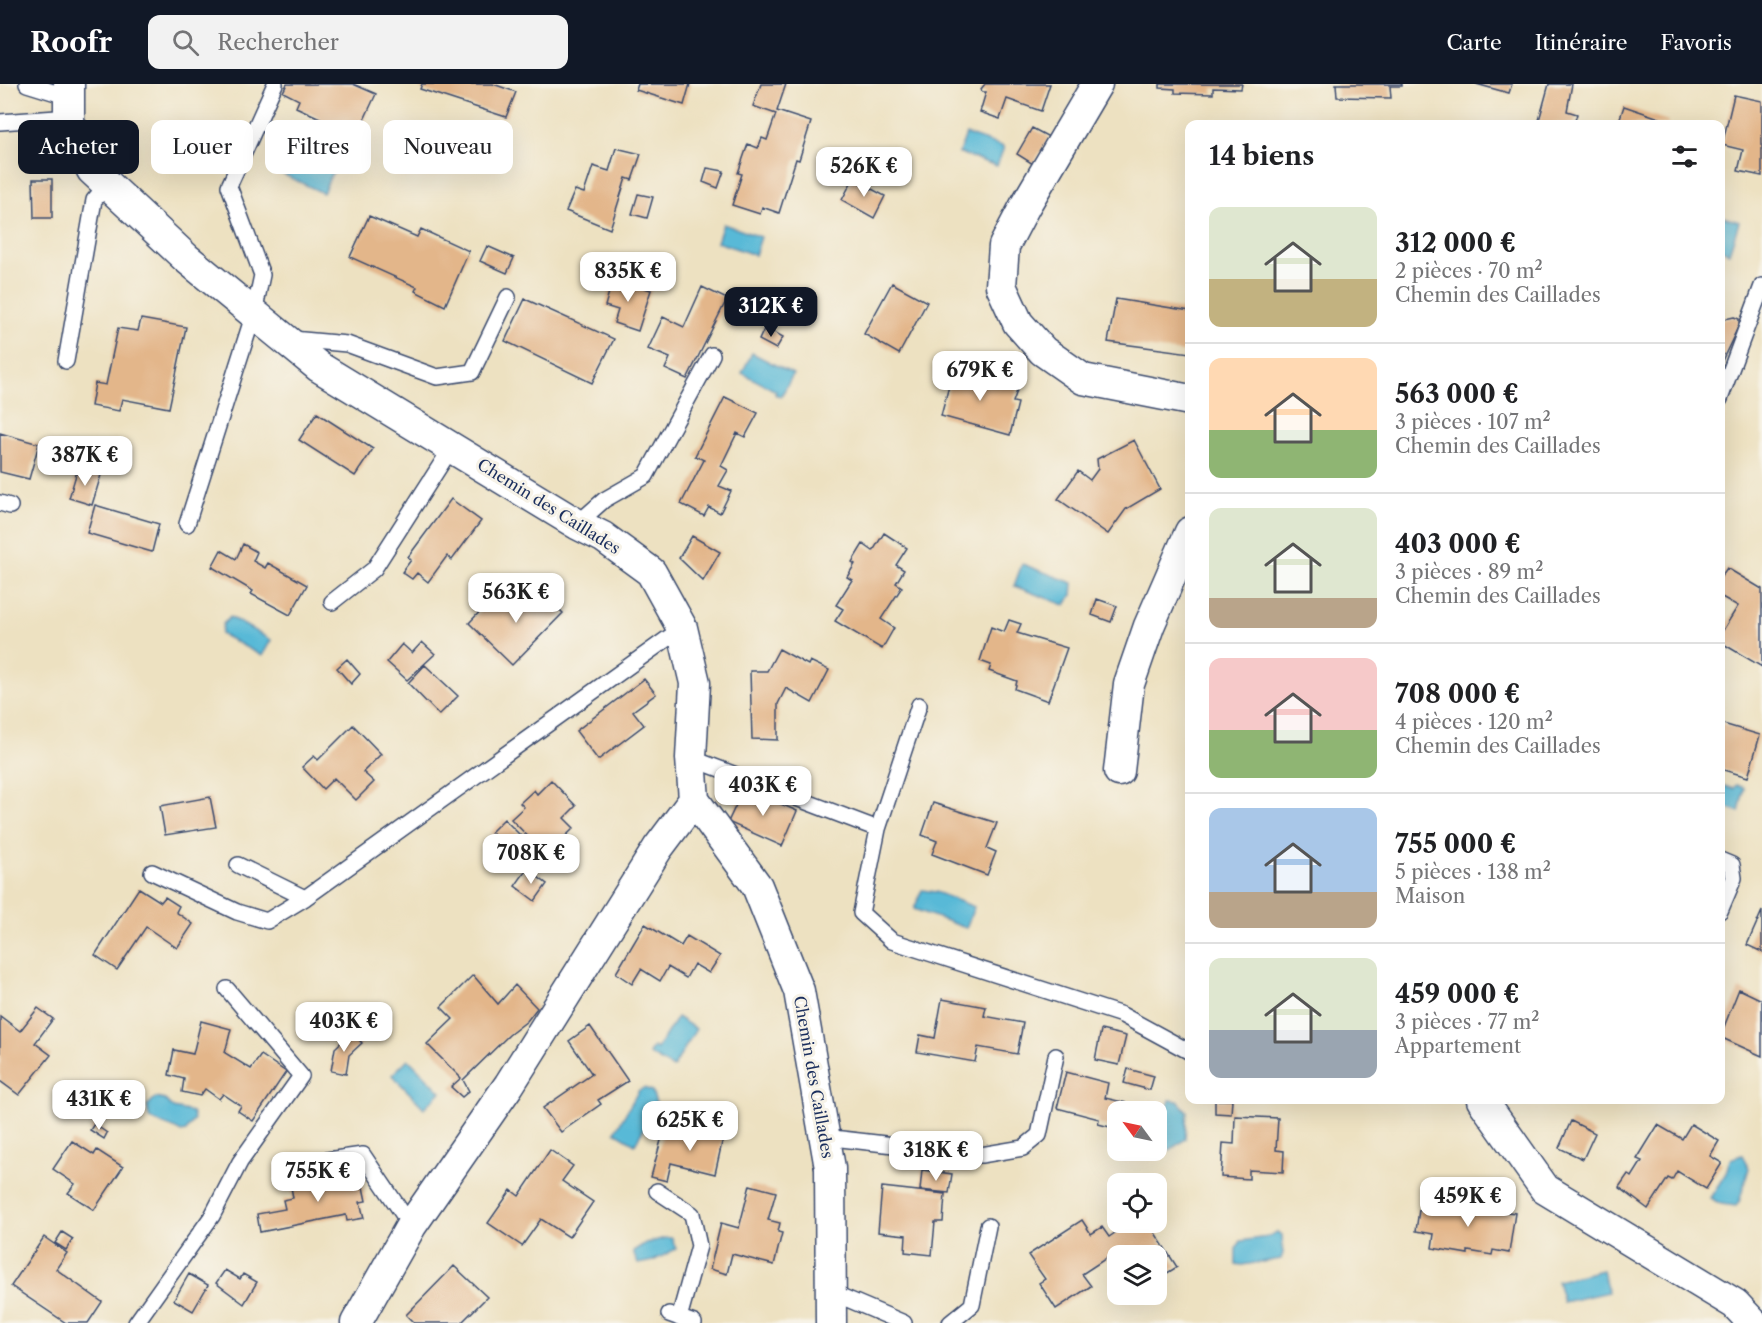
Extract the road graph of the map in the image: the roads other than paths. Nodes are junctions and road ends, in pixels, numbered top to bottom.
1 (27, 84) edge
2 (274, 84) edge
3 (1097, 84) edge
4 (69, 99) edge
5 (0, 122) edge
6 (108, 184) junction
7 (1762, 286) edge
8 (508, 297) dead end
9 (254, 313) junction
10 (286, 339) junction
11 (712, 355) dead end
12 (66, 361) dead end
13 (1725, 386) edge
14 (1185, 399) edge
15 (452, 447) junction
16 (187, 524) dead end
17 (577, 524) junction
18 (1185, 543) edge
19 (332, 602) dead end
20 (682, 628) junction
21 (919, 705) dead end
22 (691, 758) junction
23 (1119, 771) dead end
24 (694, 800) junction
25 (878, 830) junction
26 (1725, 862) edge
27 (238, 865) dead end
28 (152, 872) dead end
29 (305, 898) junction
30 (1725, 899) edge
31 (227, 989) dead end
32 (1185, 1049) edge
33 (1056, 1056) dead end
34 (1485, 1104) edge
35 (824, 1137) junction
36 (313, 1162) dead end
37 (657, 1191) dead end
38 (411, 1226) junction
39 (988, 1226) dead end
40 (831, 1292) junction
41 (680, 1318) edge
42 (136, 1323) edge
43 (356, 1323) edge
44 (831, 1323) edge
45 (904, 1323) edge
46 (950, 1323) edge
47 (1753, 1323) edge

1 - 4 lane
2 - 9 lane
3 - 14 street
4 - 5 lane
4 - 6 street, Chemin des Caillades
6 - 9 street, Chemin des Caillades
6 - 12 lane
7 - 13 lane
8 - 10 lane
9 - 10 street, Chemin des Caillades
9 - 16 lane
10 - 15 street, Chemin des Caillades
11 - 17 lane
15 - 17 street, Chemin des Caillades
15 - 19 lane
17 - 20 street, Chemin des Caillades
18 - 23 street
20 - 22 street, Chemin des Caillades
20 - 29 lane
21 - 25 lane
22 - 24 street, Chemin des Caillades
22 - 25 lane
24 - 35 street, Chemin des Caillades
24 - 38 street
25 - 32 lane
26 - 30 lane
27 - 29 lane
28 - 29 lane
31 - 42 lane
33 - 35 lane
34 - 47 street
35 - 40 street, Chemin des Caillades
36 - 38 lane
37 - 41 lane
38 - 43 street
39 - 46 lane
40 - 44 street, Chemin des Caillades
40 - 45 lane

